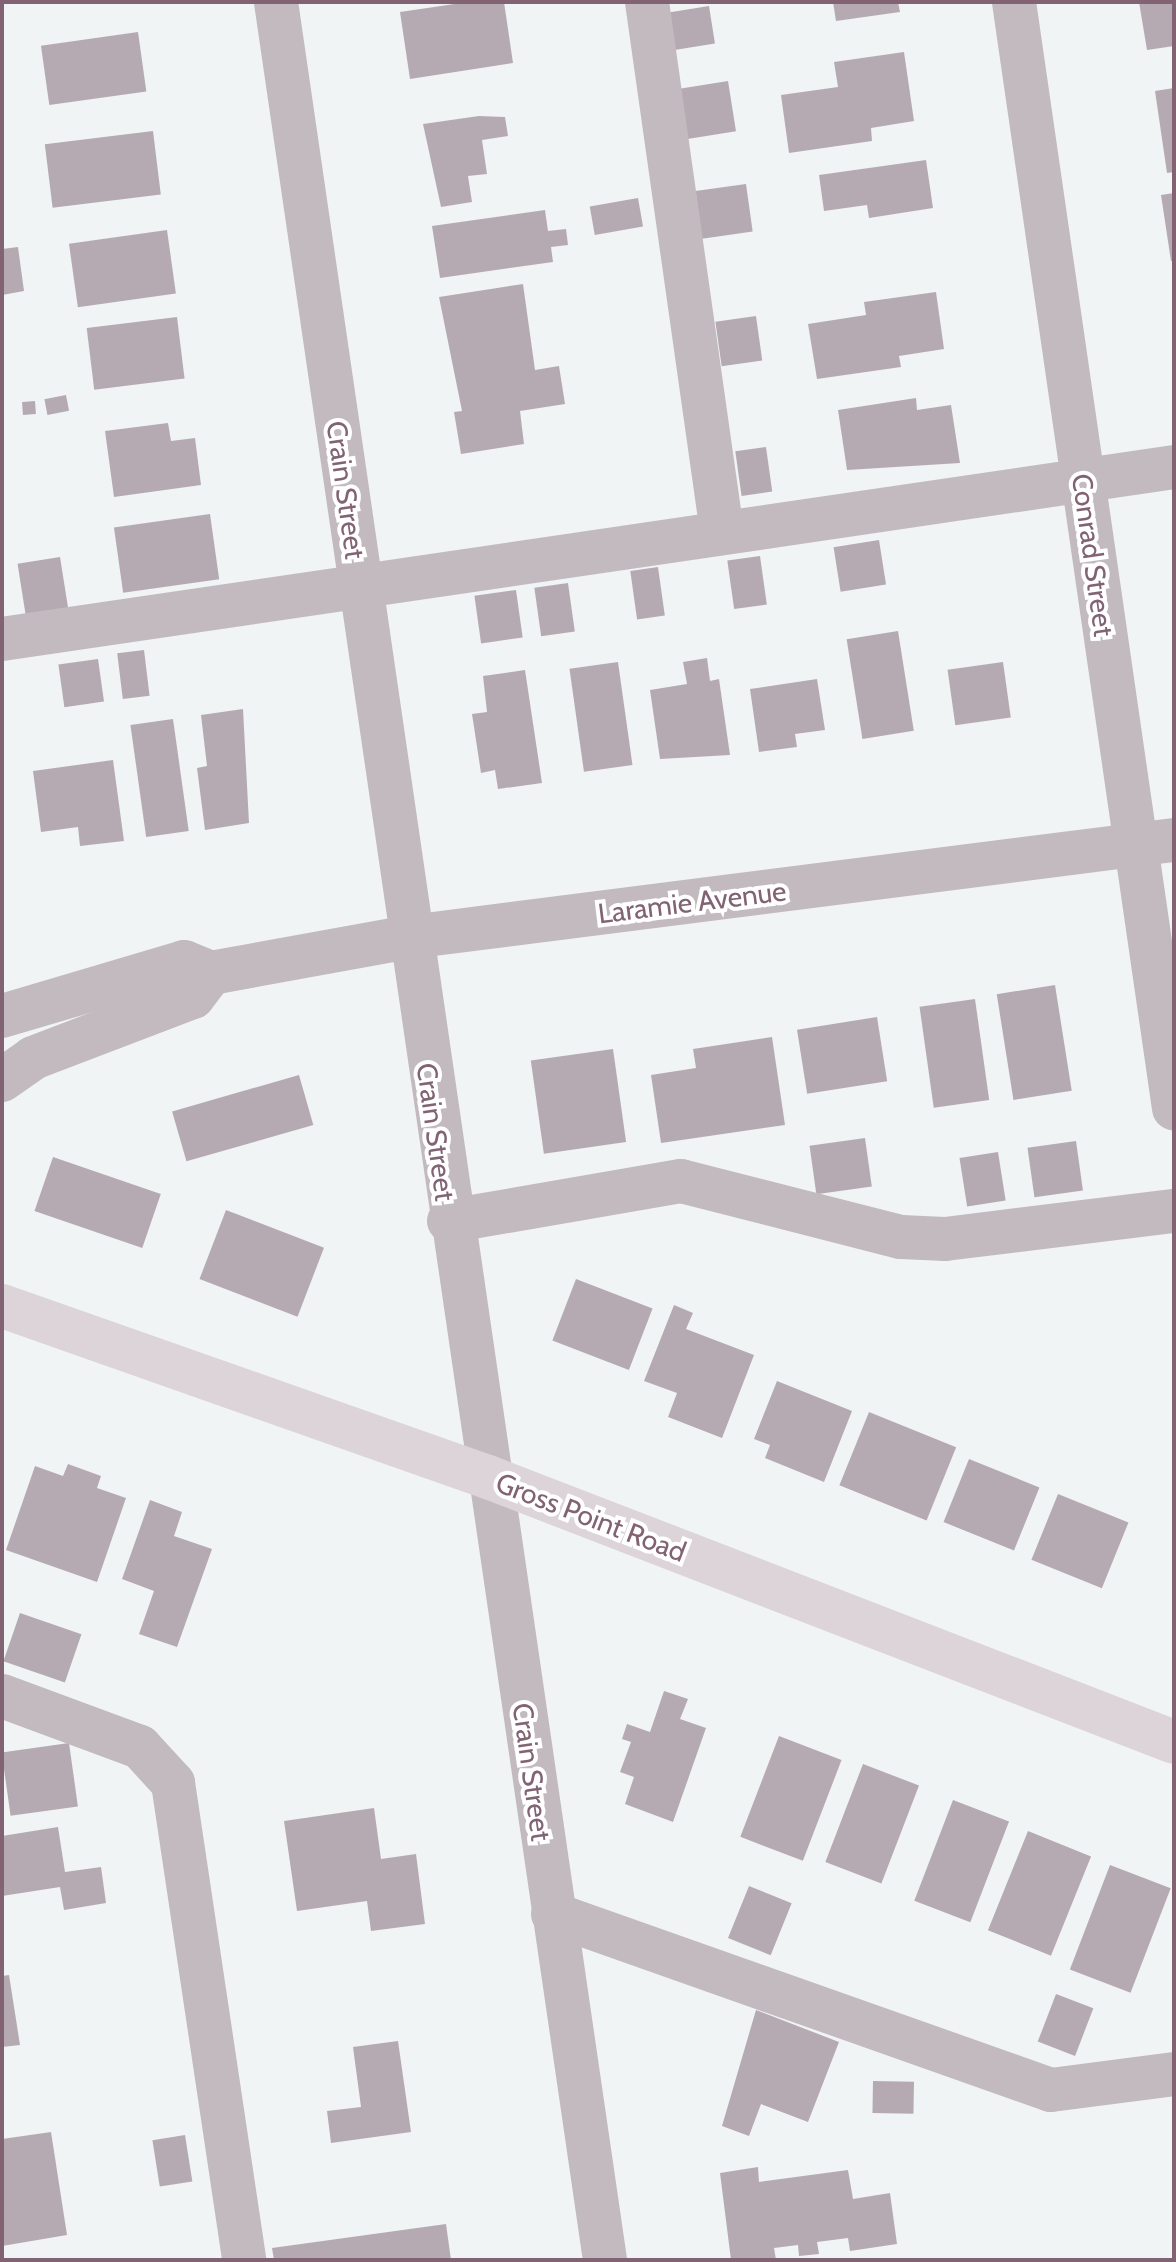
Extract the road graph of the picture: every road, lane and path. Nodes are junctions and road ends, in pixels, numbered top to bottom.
1 (276, 2) edge
2 (647, 2) edge
3 (1014, 2) edge
4 (1174, 467) edge
5 (1082, 480) junction
6 (722, 532) junction
7 (359, 583) junction
8 (3, 633) edge
9 (1154, 843) edge
10 (410, 937) junction
11 (211, 973) junction
12 (2, 1016) edge
13 (2, 1080) edge
14 (1174, 1108) edge
15 (1174, 1211) edge
16 (449, 1221) junction
17 (2, 1306) edge
18 (488, 1477) junction
19 (2, 1696) edge
20 (1174, 1742) edge
21 (553, 1914) junction
22 (1174, 2074) edge
23 (244, 2260) edge
24 (605, 2260) edge

1 - 7 street, Crain Street
2 - 6 street
3 - 5 street, Conrad Street
4 - 5 street
5 - 6 street
5 - 9 street, Conrad Street
6 - 7 street
7 - 8 street
7 - 10 street, Crain Street
9 - 10 street, Laramie Avenue
9 - 14 street, Conrad Street
10 - 11 street, Laramie Avenue
10 - 16 street, Crain Street
11 - 12 street, Laramie Avenue
11 - 13 street
15 - 16 street
16 - 18 street, Crain Street
17 - 18 main road, Gross Point Road
18 - 20 main road, Gross Point Road
18 - 21 street, Crain Street
19 - 23 street
21 - 22 street
21 - 24 street, Crain Street

